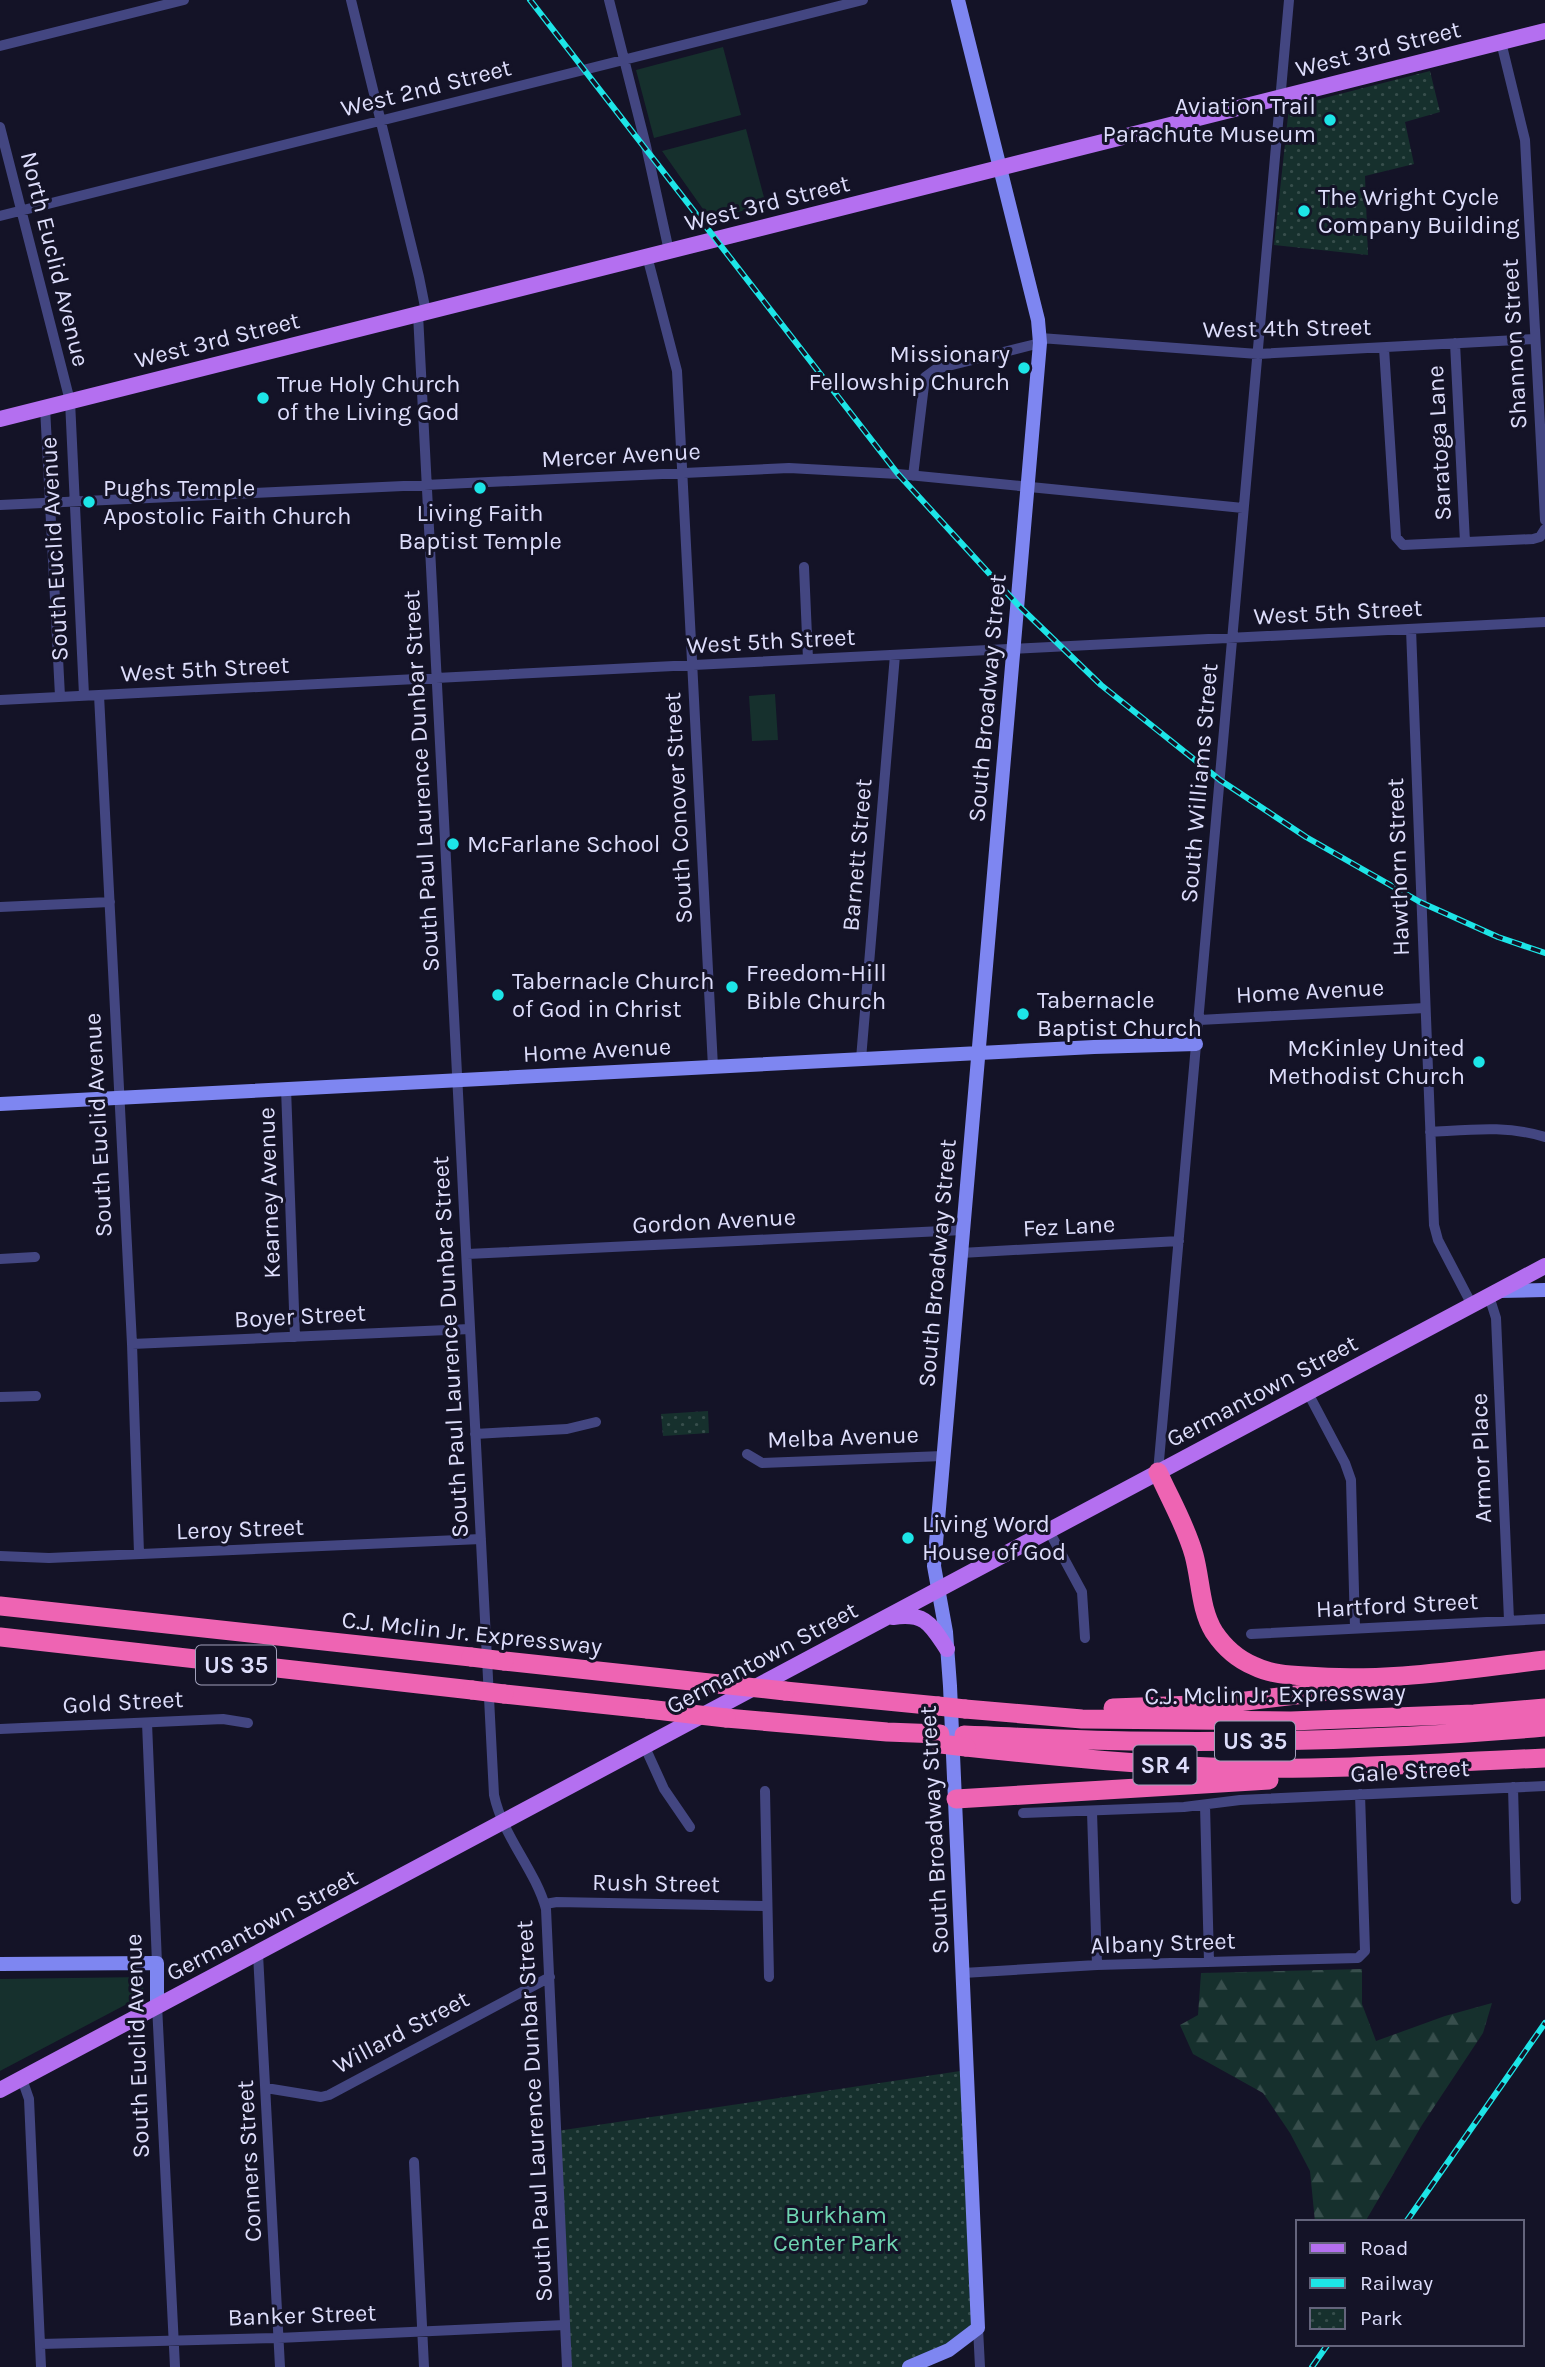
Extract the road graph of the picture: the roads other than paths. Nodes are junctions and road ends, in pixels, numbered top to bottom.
1 (184, 0) edge
2 (351, 0) edge
3 (609, 0) edge
4 (863, 0) edge
5 (958, 0) edge
6 (1289, 0) edge
7 (1545, 31) edge
8 (1501, 42) junction
9 (0, 46) edge
10 (624, 61) junction
11 (1280, 97) junction
12 (380, 120) junction
13 (0, 128) edge
14 (1000, 167) junction
15 (21, 211) junction
16 (0, 216) edge
17 (669, 251) junction
18 (647, 256) junction
19 (422, 313) junction
20 (1040, 341) junction
21 (1455, 343) junction
22 (1538, 344) edge
23 (1384, 348) junction
24 (1258, 354) junction
25 (70, 401) junction
26 (44, 407) junction
27 (0, 419) edge
28 (682, 473) junction
29 (913, 476) junction
30 (427, 486) junction
31 (1028, 488) junction
32 (75, 502) junction
33 (50, 503) junction
34 (0, 505) edge
35 (1243, 508) junction
36 (1545, 520) edge
37 (1545, 529) edge
38 (1465, 542) junction
39 (804, 566) dead end
40 (1545, 622) edge
41 (1411, 629) junction
42 (1233, 639) junction
43 (1015, 650) junction
44 (895, 655) junction
45 (808, 659) junction
46 (691, 666) junction
47 (438, 678) junction
48 (84, 695) junction
49 (99, 695) junction
50 (60, 696) junction
51 (0, 700) edge
52 (110, 902) junction
53 (0, 907) edge
54 (1425, 1008) junction
55 (1199, 1020) junction
56 (1196, 1044) junction
57 (979, 1053) junction
58 (861, 1059) junction
59 (713, 1067) junction
60 (456, 1080) junction
61 (286, 1088) junction
62 (119, 1096) junction
63 (0, 1104) edge
64 (1430, 1132) junction
65 (1545, 1137) edge
66 (963, 1230) junction
67 (1179, 1241) junction
68 (961, 1253) junction
69 (467, 1254) junction
70 (35, 1257) dead end
71 (0, 1259) edge
72 (1545, 1266) edge
73 (1545, 1290) edge
74 (1494, 1293) junction
75 (1472, 1305) junction
76 (470, 1329) junction
77 (295, 1337) junction
78 (131, 1344) junction
79 (1308, 1393) junction
80 (36, 1396) dead end
81 (0, 1397) edge
82 (596, 1422) dead end
83 (475, 1434) junction
84 (747, 1454) dead end
85 (943, 1456) junction
86 (1158, 1472) junction
87 (1048, 1531) junction
88 (481, 1539) junction
89 (139, 1553) junction
90 (0, 1556) edge
91 (940, 1589) junction
92 (0, 1594) edge
93 (0, 1606) edge
94 (56, 1611) junction
95 (888, 1618) junction
96 (1545, 1619) edge
97 (1509, 1620) junction
98 (1355, 1628) junction
99 (1251, 1634) dead end
100 (0, 1637) edge
101 (1085, 1638) dead end
102 (947, 1649) junction
103 (1545, 1660) edge
104 (1424, 1674) junction
105 (1545, 1708) edge
106 (1007, 1712) junction
107 (147, 1723) junction
108 (248, 1723) dead end
109 (1545, 1727) edge
110 (0, 1729) edge
111 (965, 1741) junction
112 (644, 1745) junction
113 (1545, 1758) edge
114 (1365, 1767) junction
115 (1545, 1786) edge
116 (1513, 1787) junction
117 (765, 1791) dead end
118 (1360, 1794) junction
119 (956, 1799) junction
120 (1205, 1805) junction
121 (1092, 1812) junction
122 (1023, 1814) dead end
123 (502, 1822) junction
124 (690, 1828) dead end
125 (1516, 1899) dead end
126 (545, 1904) junction
127 (767, 1906) junction
128 (258, 1954) junction
129 (1209, 1962) junction
130 (157, 1963) junction
131 (0, 1964) edge
132 (1097, 1965) junction
133 (963, 1973) junction
134 (550, 1977) junction
135 (769, 1977) dead end
136 (157, 2005) junction
137 (22, 2079) junction
138 (267, 2088) junction
139 (0, 2090) edge
140 (414, 2162) dead end
141 (565, 2325) junction
142 (978, 2328) junction
143 (422, 2331) junction
144 (278, 2337) junction
145 (173, 2341) junction
146 (40, 2344) junction
147 (41, 2367) edge
148 (175, 2367) edge
149 (280, 2367) edge
150 (424, 2367) edge
151 (567, 2367) edge
152 (909, 2367) edge
153 (980, 2367) edge

1 - 9 street
2 - 12 street, South Paul Laurence Dunbar Street
3 - 10 street
4 - 10 street, West 2nd Street
5 - 14 street, South Broadway Street
6 - 11 street, South Williams Street
7 - 8 main road, West 3rd Street
8 - 11 main road, West 3rd Street
8 - 22 street, Shannon Street
10 - 12 street, West 2nd Street
10 - 17 street
11 - 14 main road, West 3rd Street
11 - 24 street, South Williams Street
12 - 15 street, West 2nd Street
12 - 19 street, South Paul Laurence Dunbar Street
13 - 15 street, North Euclid Avenue
14 - 17 main road, West 3rd Street
14 - 20 street, South Broadway Street
15 - 16 street, West 2nd Street
15 - 25 street, North Euclid Avenue
17 - 18 main road, West 3rd Street
18 - 19 main road, West 3rd Street
18 - 28 street, South Conover Street
19 - 25 main road, West 3rd Street
19 - 30 street, South Paul Laurence Dunbar Street
20 - 24 street, West 4th Street
20 - 29 street, West 4th Street
20 - 31 street, South Broadway Street
21 - 22 street, West 4th Street
21 - 23 street, West 4th Street
21 - 38 street, Saratoga Lane
22 - 36 street, Shannon Street
23 - 24 street, West 4th Street
23 - 38 street
24 - 35 street, South Williams Street
25 - 26 main road, West 3rd Street
25 - 32 street, South Euclid Avenue
26 - 27 main road, West 3rd Street
26 - 33 street, South Euclid Avenue
28 - 29 street, Mercer Avenue
28 - 30 street, Mercer Avenue
28 - 46 street, South Conover Street
29 - 31 street, Mercer Avenue
30 - 32 street, Mercer Avenue
30 - 47 street, South Paul Laurence Dunbar Street
31 - 35 street, Mercer Avenue
31 - 43 street, South Broadway Street
32 - 33 street, Mercer Avenue
32 - 48 street, South Euclid Avenue
33 - 34 street, Mercer Avenue
33 - 50 street, South Euclid Avenue
35 - 42 street, South Williams Street
37 - 38 street
39 - 45 street
40 - 41 street, West 5th Street
41 - 42 street, West 5th Street
41 - 54 street, Hawthorn Street
42 - 43 street, West 5th Street
42 - 55 street, South Williams Street
43 - 44 street, West 5th Street
43 - 57 street, South Broadway Street
44 - 45 street, West 5th Street
44 - 58 street, Barnett Street
45 - 46 street, West 5th Street
46 - 47 street, West 5th Street
46 - 59 street, South Conover Street
47 - 49 street, West 5th Street
47 - 60 street, South Paul Laurence Dunbar Street
48 - 49 street, West 5th Street
48 - 50 street, West 5th Street
49 - 52 street, South Euclid Avenue
50 - 51 street, West 5th Street
52 - 53 street
52 - 62 street, South Euclid Avenue
54 - 55 street, Home Avenue
54 - 64 street, Hawthorn Street
55 - 56 street, South Williams Street
56 - 57 street, Home Avenue
56 - 67 street, South Williams Street
57 - 58 street, Home Avenue
57 - 66 street, South Broadway Street
58 - 59 street, Home Avenue
59 - 60 street, Home Avenue
60 - 61 street, Home Avenue
60 - 69 street, South Paul Laurence Dunbar Street
61 - 62 street, Home Avenue
61 - 77 street, Kearney Avenue
62 - 63 street, Home Avenue
62 - 78 street, South Euclid Avenue
64 - 65 street
64 - 75 street, Hawthorn Street
66 - 68 street, South Broadway Street
66 - 69 street, Gordon Avenue
67 - 68 street, Fez Lane
67 - 86 street, South Williams Street
68 - 85 street, South Broadway Street
69 - 76 street, South Paul Laurence Dunbar Street
70 - 71 street
72 - 74 main road, Germantown Street
73 - 74 street
74 - 75 main road, Germantown Street
74 - 97 street, Armor Place
75 - 79 main road, Germantown Street
76 - 77 street, Boyer Street
76 - 83 street, South Paul Laurence Dunbar Street
77 - 78 street, Boyer Street
78 - 89 street, South Euclid Avenue
79 - 86 main road, Germantown Street
79 - 98 street
80 - 81 street
82 - 83 street
83 - 88 street, South Paul Laurence Dunbar Street
84 - 85 street, Melba Avenue
85 - 91 street, South Broadway Street
86 - 87 main road, Germantown Street
86 - 104 highway
87 - 91 main road, Germantown Street
87 - 101 street
88 - 89 street, Leroy Street
88 - 123 street, South Paul Laurence Dunbar Street
89 - 90 street, Leroy Street
91 - 95 main road, Germantown Street
91 - 102 street, South Broadway Street
92 - 94 highway
93 - 94 highway, C.J. Mclin Jr. Expressway / US 35
94 - 106 highway, C.J. Mclin Jr. Expressway / US 35, bridge
95 - 102 main road
95 - 112 main road, Germantown Street
96 - 97 street, Hartford Street
97 - 98 street, Hartford Street
98 - 99 street, Hartford Street
100 - 111 highway, US 35, bridge
102 - 119 street, South Broadway Street
103 - 104 highway
104 - 106 highway
105 - 106 highway, C.J. Mclin Jr. Expressway / US 35
107 - 108 street, Gold Street
107 - 110 street, Gold Street
107 - 130 street, South Euclid Avenue
109 - 111 highway, C.J. Mclin Jr. Expressway / US 35
111 - 114 highway, SR 4
112 - 123 main road, Germantown Street
112 - 124 street
113 - 114 highway, SR 4
114 - 119 highway
115 - 116 street, Gale Street
116 - 118 street, Gale Street
116 - 125 street
117 - 127 street
118 - 120 street, Gale Street
118 - 129 street, Albany Street
119 - 133 street, South Broadway Street
120 - 121 street
120 - 129 street
121 - 122 street
121 - 132 street
123 - 126 street, South Paul Laurence Dunbar Street
123 - 128 main road, Germantown Street
126 - 127 street, Rush Street
126 - 134 street, South Paul Laurence Dunbar Street
127 - 135 street
128 - 136 main road, Germantown Street
128 - 138 street, Conners Street
129 - 132 street, Albany Street
130 - 131 street
130 - 136 street, South Euclid Avenue
132 - 133 street, Albany Street
133 - 142 street, South Broadway Street
134 - 138 street, Willard Street
134 - 141 street, South Paul Laurence Dunbar Street
136 - 137 main road, Germantown Street
136 - 145 street, South Euclid Avenue
137 - 139 main road, Germantown Street
137 - 146 street
138 - 144 street, Conners Street
140 - 143 street
141 - 143 street, Banker Street
141 - 151 street, South Paul Laurence Dunbar Street
142 - 152 street
142 - 153 street, South Broadway Street
143 - 144 street, Banker Street
143 - 150 street
144 - 145 street, Banker Street
144 - 149 street, Conners Street
145 - 146 street, Banker Street
145 - 148 street, South Euclid Avenue
146 - 147 street

